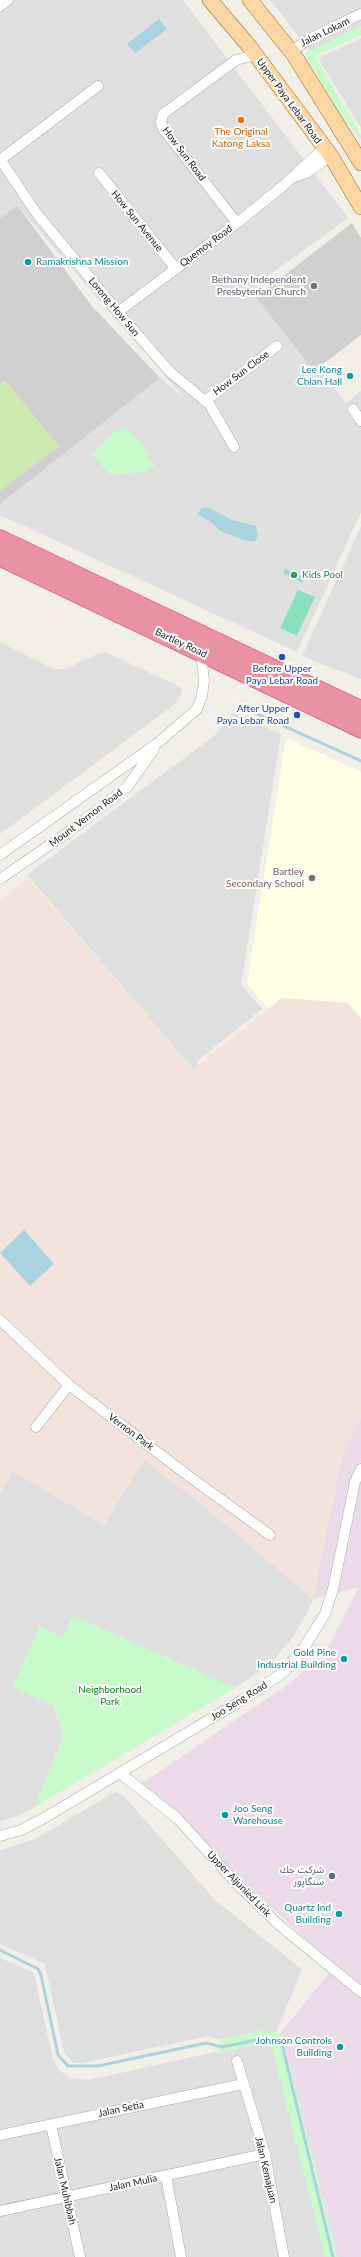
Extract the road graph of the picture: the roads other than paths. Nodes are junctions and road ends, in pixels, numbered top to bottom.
1 (8, 0) edge
2 (210, 0) edge
3 (250, 0) edge
4 (0, 6) edge
5 (361, 14) edge
6 (291, 51) junction
7 (256, 55) junction
8 (98, 86) dead end
9 (327, 152) junction
10 (0, 159) edge
11 (361, 163) edge
12 (99, 173) dead end
13 (361, 207) edge
14 (237, 223) junction
15 (176, 269) junction
16 (118, 312) junction
17 (277, 346) dead end
18 (205, 401) junction
19 (353, 408) dead end
20 (361, 421) edge
21 (234, 448) dead end
22 (0, 538) edge
23 (0, 557) edge
24 (201, 653) junction
25 (316, 689) junction
26 (361, 699) edge
27 (361, 710) edge
28 (361, 729) edge
29 (159, 742) junction
30 (0, 855) edge
31 (0, 879) edge
32 (0, 1320) edge
33 (69, 1385) junction
34 (36, 1427) dead end
35 (361, 1469) edge
36 (358, 1483) edge
37 (270, 1535) dead end
38 (120, 1773) junction
39 (0, 1836) edge
40 (361, 1992) edge
41 (237, 2061) dead end
42 (243, 2084) junction
43 (51, 2124) junction
44 (0, 2136) edge
45 (265, 2154) junction
46 (166, 2176) junction
47 (67, 2197) junction
48 (0, 2211) edge
49 (80, 2257) edge
50 (181, 2257) edge
51 (284, 2257) edge

1 - 4 street
2 - 7 main road, Upper Paya Lebar Road
3 - 6 main road
5 - 6 street, Jalan Lokam
6 - 11 main road
7 - 9 main road, Upper Paya Lebar Road
7 - 14 street, How Sun Road
8 - 10 street, Lorong How Sun
9 - 13 main road, Upper Paya Lebar Road
9 - 14 street, Quemoy Road
10 - 16 street, Lorong How Sun
12 - 15 street, How Sun Avenue
14 - 15 street, Quemoy Road
15 - 16 street, Quemoy Road
16 - 18 street, Lorong How Sun
17 - 18 street, How Sun Close
18 - 21 street, Lorong How Sun
19 - 20 street
22 - 25 highway, Bartley Road
23 - 24 highway, Bartley Road
24 - 28 highway, Bartley Road
24 - 29 street, Mount Vernon Road
25 - 26 highway
25 - 27 highway, Bartley Road
29 - 30 street, Mount Vernon Road
29 - 31 street, Mount Vernon Road
32 - 33 street, Vernon Park
33 - 34 street
33 - 37 street, Vernon Park
35 - 36 street, Joo Seng Road
36 - 38 street, Joo Seng Road
38 - 39 street, Joo Seng Road
38 - 40 street, Upper Aljunied Link
41 - 42 street, Jalan Kemajuan
42 - 43 street, Jalan Setia
42 - 45 street, Jalan Kemajuan
43 - 44 street, Jalan Setia
43 - 47 street, Jalan Muhibbah
45 - 46 street, Jalan Mulia
45 - 51 street, Jalan Kemajuan
46 - 47 street, Jalan Mulia
46 - 50 street
47 - 48 street, Jalan Mulia
47 - 49 street, Jalan Muhibbah

